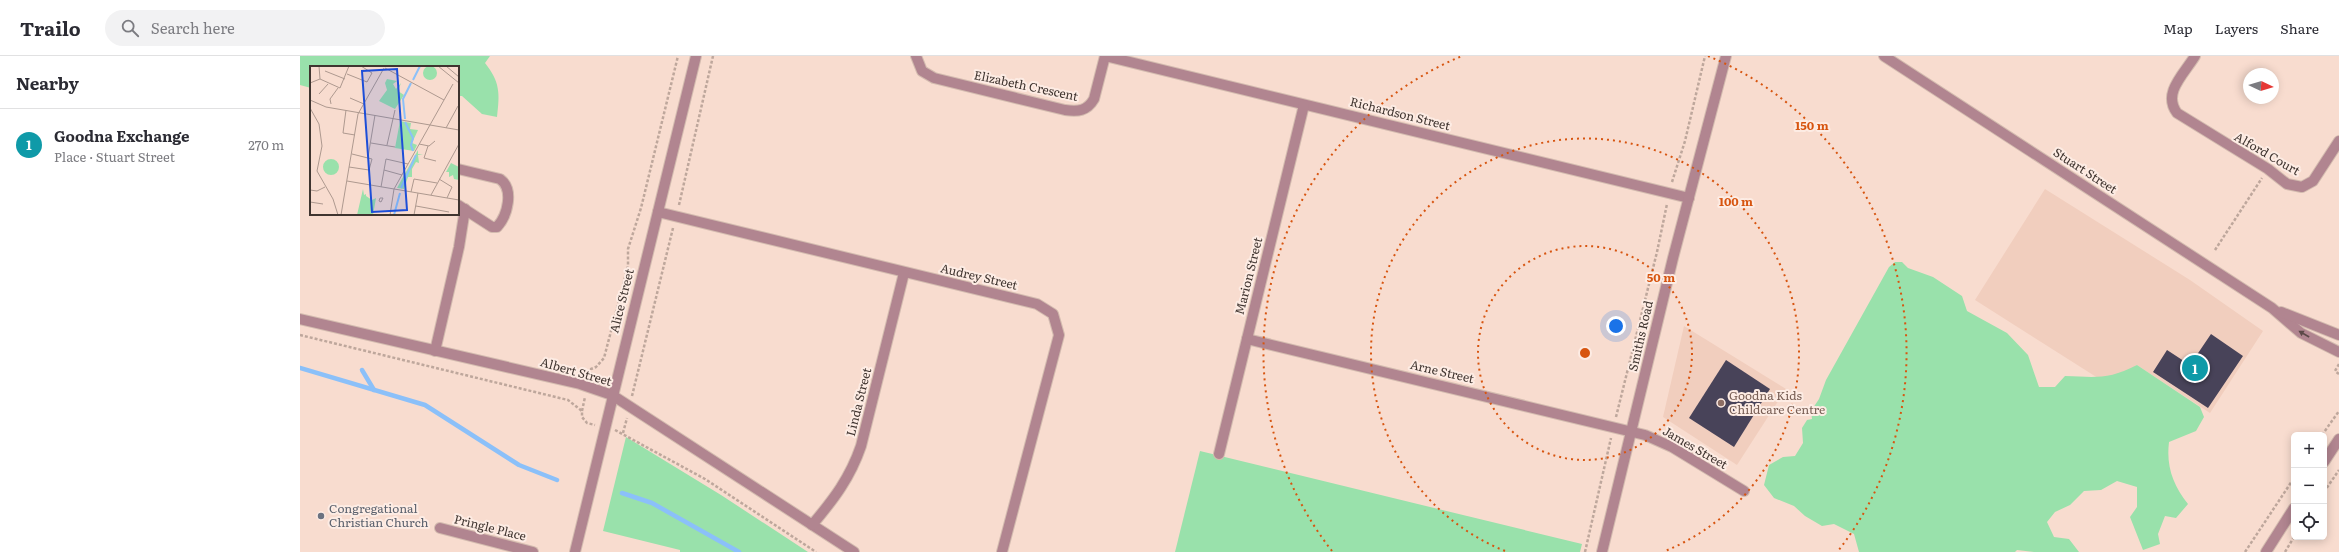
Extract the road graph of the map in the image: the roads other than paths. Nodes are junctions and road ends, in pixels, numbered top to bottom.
1 (696, 56) edge
2 (916, 56) edge
3 (1105, 56) edge
4 (1726, 56) edge
5 (1884, 56) edge
6 (2195, 56) edge
7 (1304, 104) junction
8 (2339, 141) edge
9 (459, 170) edge
10 (1689, 198) junction
11 (461, 207) edge
12 (658, 212) junction
13 (904, 273) junction
14 (2272, 308) junction
15 (300, 319) edge
16 (2339, 335) edge
17 (1247, 339) junction
18 (435, 351) junction
19 (2339, 352) edge
20 (612, 395) junction
21 (1632, 431) junction
22 (2339, 439) edge
23 (1219, 454) dead end
24 (2327, 457) edge
25 (1744, 491) dead end
26 (2291, 513) edge
27 (812, 525) junction
28 (440, 528) dead end
29 (533, 552) edge
30 (575, 552) edge
31 (854, 552) edge
32 (1002, 552) edge
33 (1602, 552) edge
34 (2266, 552) edge

1 - 12 street, Alice Street
2 - 3 street, Elizabeth Crescent
3 - 7 street, Richardson Street
4 - 10 street, Smiths Road
5 - 14 street, Stuart Street
6 - 8 street, Alford Court
7 - 10 street, Richardson Street
7 - 17 street, Marion Street
9 - 11 street
10 - 21 street, Smiths Road
11 - 18 street
12 - 13 street, Audrey Street
12 - 20 street, Alice Street
13 - 27 street, Linda Street
13 - 32 street, Audrey Street
14 - 16 street, Stuart Street
19 -> 14 street, Stuart Street
15 - 18 street, Albert Street
17 - 21 street, Arne Street
17 - 23 street, Marion Street
18 - 20 street, Albert Street
20 - 27 street, Albert Street
20 - 30 street, Alice Street
21 - 25 street, James Street
21 - 33 street, Smiths Road
22 - 24 street
26 - 34 street
27 - 31 street, Albert Street
28 - 29 street, Pringle Place

